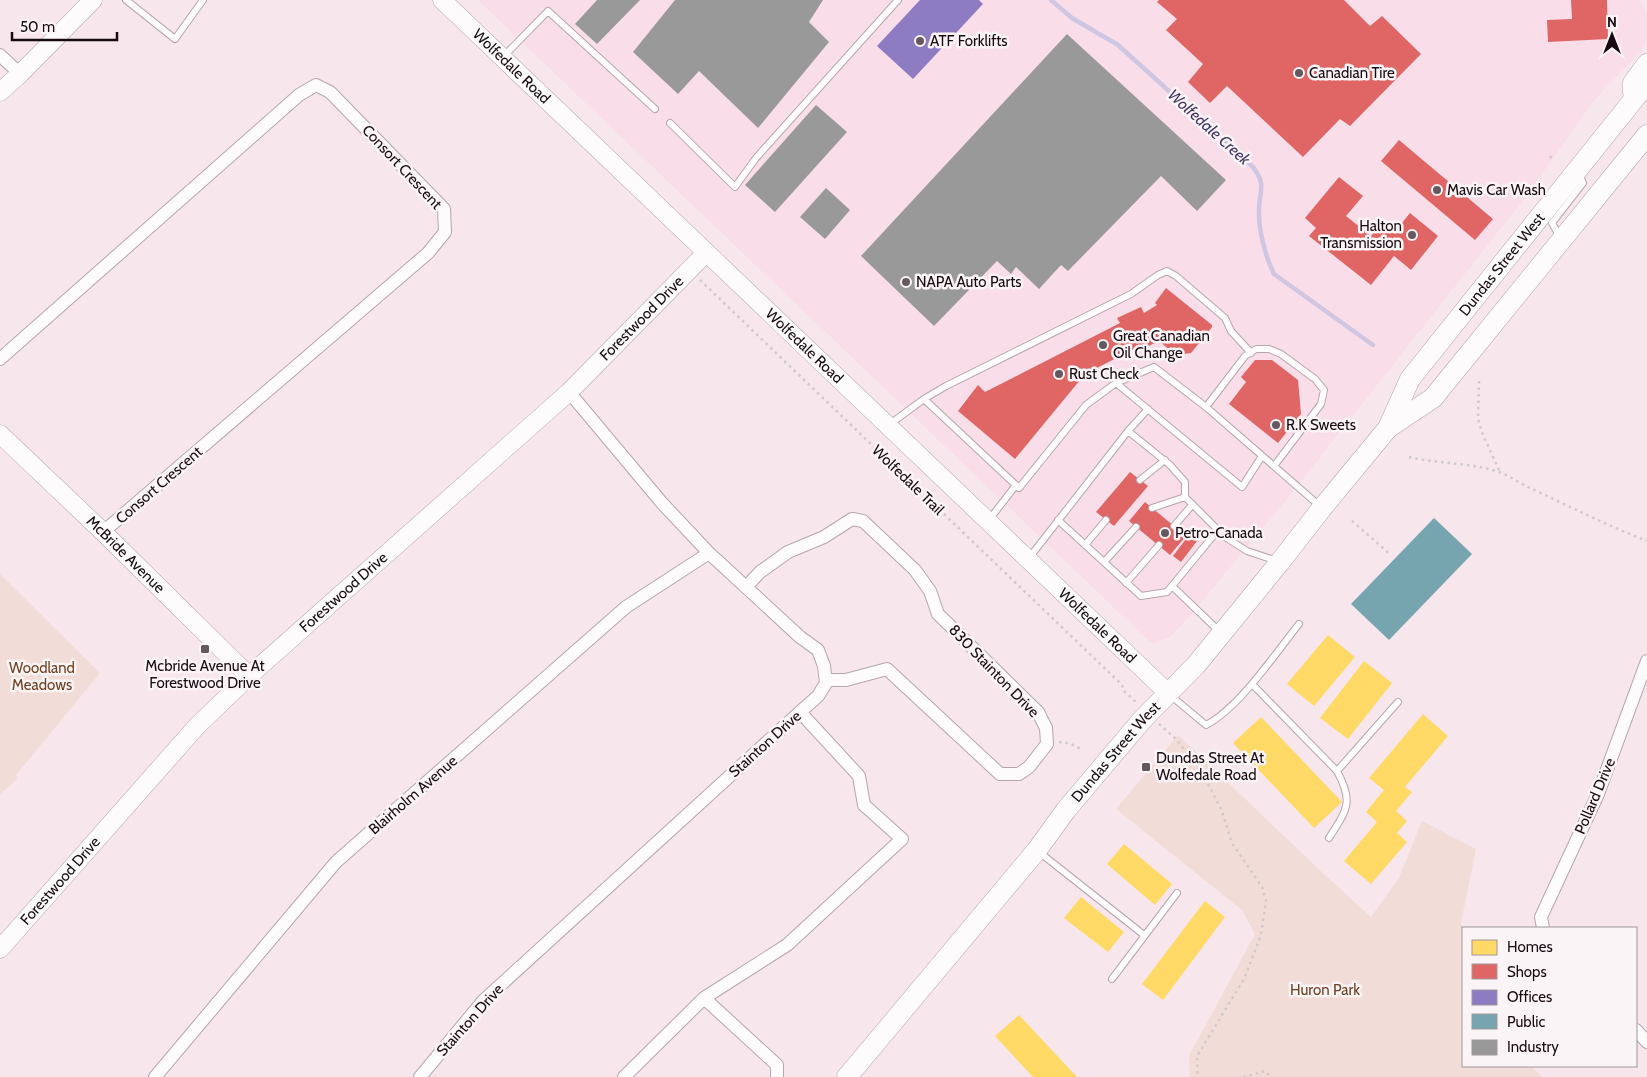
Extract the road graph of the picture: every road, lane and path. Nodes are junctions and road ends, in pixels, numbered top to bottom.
1 (93, 0) edge
2 (126, 0) edge
3 (202, 0) edge
4 (442, 0) edge
5 (898, 0) edge
6 (0, 55) edge
7 (502, 58) junction
8 (1647, 64) edge
9 (20, 74) junction
10 (1647, 83) edge
11 (0, 92) edge
12 (1633, 100) junction
13 (655, 109) dead end
14 (670, 123) dead end
15 (1647, 135) edge
16 (1554, 153) dead end
17 (1639, 154) edge
18 (1550, 158) dead end
19 (1578, 170) junction
20 (1562, 240) junction
21 (706, 254) junction
22 (690, 270) junction
23 (1251, 352) junction
24 (0, 359) edge
25 (1479, 381) dead end
26 (1116, 383) junction
27 (569, 392) junction
28 (924, 399) junction
29 (1206, 407) junction
30 (1148, 409) junction
31 (889, 425) junction
32 (1388, 428) junction
33 (1128, 431) junction
34 (0, 434) edge
35 (1262, 456) junction
36 (1409, 457) dead end
37 (1165, 460) junction
38 (1274, 466) junction
39 (1500, 472) junction
40 (1140, 480) dead end
41 (1016, 485) junction
42 (1185, 496) junction
43 (1192, 505) junction
44 (1152, 508) dead end
45 (1322, 508) junction
46 (1058, 520) junction
47 (1106, 520) dead end
48 (1352, 521) dead end
49 (987, 522) junction
50 (1174, 526) dead end
51 (1136, 527) dead end
52 (1218, 530) junction
53 (103, 532) junction
54 (1647, 541) edge
55 (1085, 545) junction
56 (1159, 545) dead end
57 (709, 553) junction
58 (1391, 555) dead end
59 (1028, 560) junction
60 (1104, 562) junction
61 (1280, 562) junction
62 (1126, 582) junction
63 (1172, 586) junction
64 (746, 587) junction
65 (1299, 624) dead end
66 (1222, 634) junction
67 (1647, 661) edge
68 (249, 676) junction
69 (826, 680) junction
70 (1252, 684) junction
71 (1124, 691) dead end
72 (1168, 693) junction
73 (1398, 702) dead end
74 (800, 712) junction
75 (1172, 735) dead end
76 (1047, 741) junction
77 (1081, 749) dead end
78 (1337, 771) junction
79 (1329, 838) dead end
80 (1037, 850) junction
81 (1177, 893) dead end
82 (1543, 927) edge
83 (1144, 935) junction
84 (0, 949) edge
85 (1112, 979) dead end
86 (704, 998) junction
87 (1637, 1031) edge
88 (1647, 1042) edge
89 (155, 1077) edge
90 (420, 1077) edge
91 (624, 1077) edge
92 (777, 1077) edge
93 (847, 1077) edge
94 (1198, 1077) edge
95 (1243, 1077) edge
96 (1271, 1077) edge

1 - 9 street
2 - 3 lane
4 - 7 street, Wolfedale Road
5 - 14 lane
6 - 9 street
7 - 13 lane
7 - 21 street, Wolfedale Road
8 - 12 main road
9 - 11 street
10 - 12 main road, Dundas Street West
12 - 19 main road, Dundas Street West
15 - 17 main road, Dundas Street West
16 - 18 path
17 - 20 main road, Dundas Street West
19 - 20 lane
19 - 32 main road, Dundas Street West
20 - 32 main road, Dundas Street West
21 - 22 street, Forestwood Drive
21 - 31 street, Wolfedale Road
22 - 27 street, Forestwood Drive
22 - 71 path, Wolfedale Trail
23 - 28 lane
23 - 29 lane
23 - 38 lane
24 - 53 street, Consort Crescent
25 - 39 path
26 - 29 lane
26 - 30 lane
26 - 41 lane
27 - 57 street
27 - 68 street, Forestwood Drive
28 - 31 lane
28 - 41 lane
29 - 35 lane
30 - 33 lane
30 - 35 lane
31 - 49 street, Wolfedale Road
32 - 45 main road, Dundas Street West
33 - 37 lane
33 - 46 lane
34 - 53 street, McBride Avenue
35 - 38 lane
36 - 39 path
37 - 40 lane
37 - 42 lane
38 - 45 lane
39 - 54 path
41 - 49 lane
42 - 43 lane
42 - 44 lane
43 - 50 lane
43 - 52 lane
45 - 61 main road, Dundas Street West
46 - 55 lane
46 - 59 lane
47 - 55 lane
48 - 58 path
49 - 59 street, Wolfedale Road
51 - 60 lane
52 - 61 lane
52 - 63 lane
53 - 68 street, McBride Avenue
55 - 60 lane
56 - 62 lane
57 - 64 street
57 - 89 street, Blairholm Avenue
59 - 72 street, Wolfedale Road
60 - 62 lane
61 - 66 main road, Dundas Street West
62 - 63 lane
63 - 66 lane
64 - 69 street
64 - 76 street, 830 Stainton Drive
65 - 70 lane
66 - 72 main road, Dundas Street West
67 - 82 street, Pollard Drive
68 - 84 street, Forestwood Drive
69 - 74 street, Stainton Drive
69 - 76 street
70 - 72 lane
70 - 78 lane
72 - 80 main road, Dundas Street West
73 - 78 lane
74 - 86 street
74 - 90 street, Stainton Drive
75 - 94 path
76 - 77 path
78 - 79 lane
80 - 83 lane
80 - 93 main road, Dundas Street West
81 - 83 lane
83 - 85 lane
86 - 91 street
86 - 92 street
87 - 88 street
95 - 96 path

